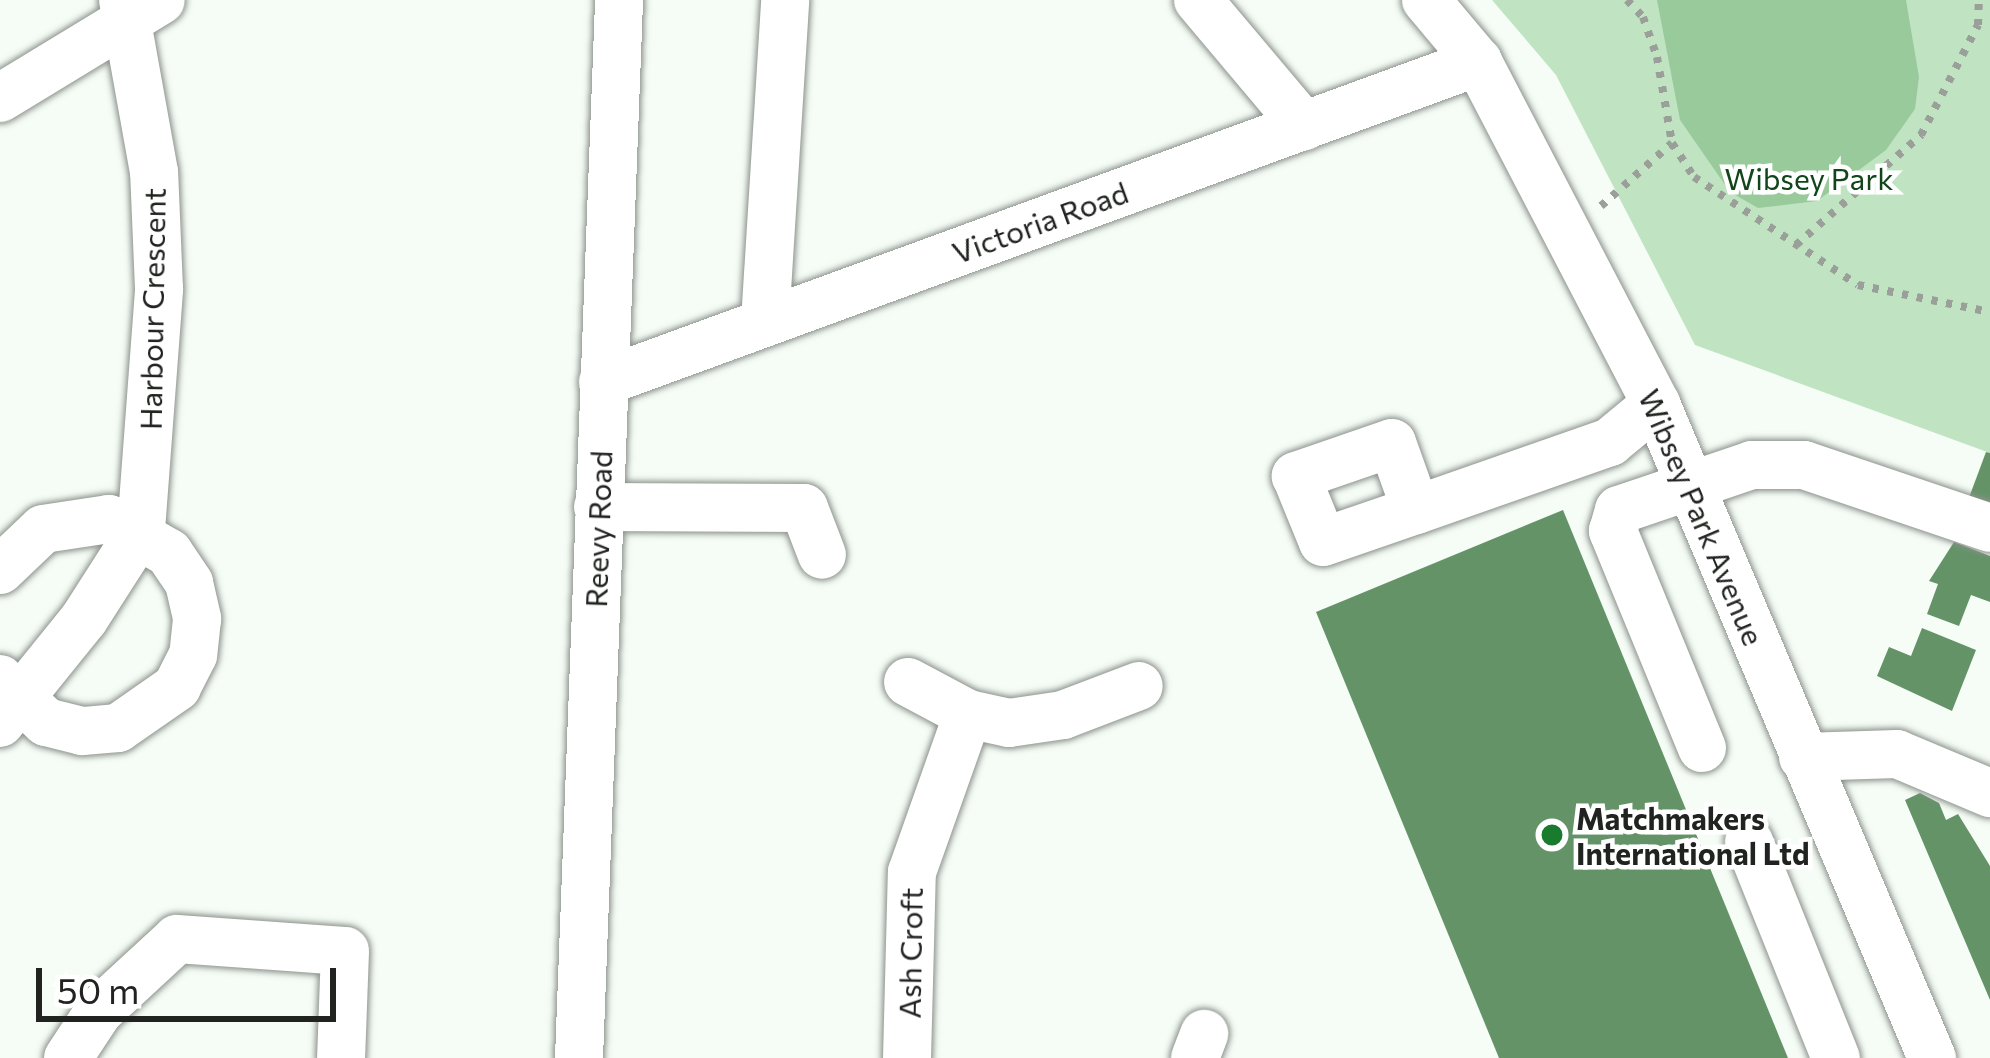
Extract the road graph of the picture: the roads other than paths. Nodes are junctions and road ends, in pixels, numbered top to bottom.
1 (619, 0) edge
2 (785, 0) edge
3 (1198, 0) edge
4 (1426, 0) edge
5 (138, 6) edge
6 (1478, 62) junction
7 (0, 98) edge
8 (1304, 126) junction
9 (765, 322) junction
10 (603, 382) junction
11 (1656, 404) junction
12 (1688, 483) junction
13 (598, 507) junction
14 (1416, 510) dead end
15 (1990, 528) edge
16 (140, 530) junction
17 (822, 555) dead end
18 (0, 570) edge
19 (908, 682) dead end
20 (1139, 686) dead end
21 (6, 701) edge
22 (968, 714) junction
23 (1702, 748) dead end
24 (1803, 757) junction
25 (1990, 794) edge
26 (1749, 842) dead end
27 (68, 1058) edge
28 (341, 1058) edge
29 (579, 1058) edge
30 (908, 1058) edge
31 (1836, 1058) edge
32 (1932, 1058) edge

1 - 10 street, Reevy Road
2 - 9 street
3 - 8 street
4 - 6 street, Wibsey Park Avenue
5 - 7 street
5 - 16 street, Harbour Crescent
6 - 8 street, Victoria Road
6 - 11 street, Wibsey Park Avenue
8 - 9 street, Victoria Road
9 - 10 street, Victoria Road
10 - 13 street, Reevy Road
11 - 12 street, Wibsey Park Avenue
11 - 14 street
12 - 15 street
12 - 23 street
12 - 24 street, Wibsey Park Avenue
13 - 17 street
13 - 29 street, Reevy Road
16 - 18 street
16 - 21 street, Harbour Crescent
16 - 21 street, Harbour Crescent
19 - 22 street
20 - 22 street
22 - 30 street, Ash Croft
24 - 25 street
24 - 32 street, Wibsey Park Avenue
26 - 31 street
27 - 28 street

